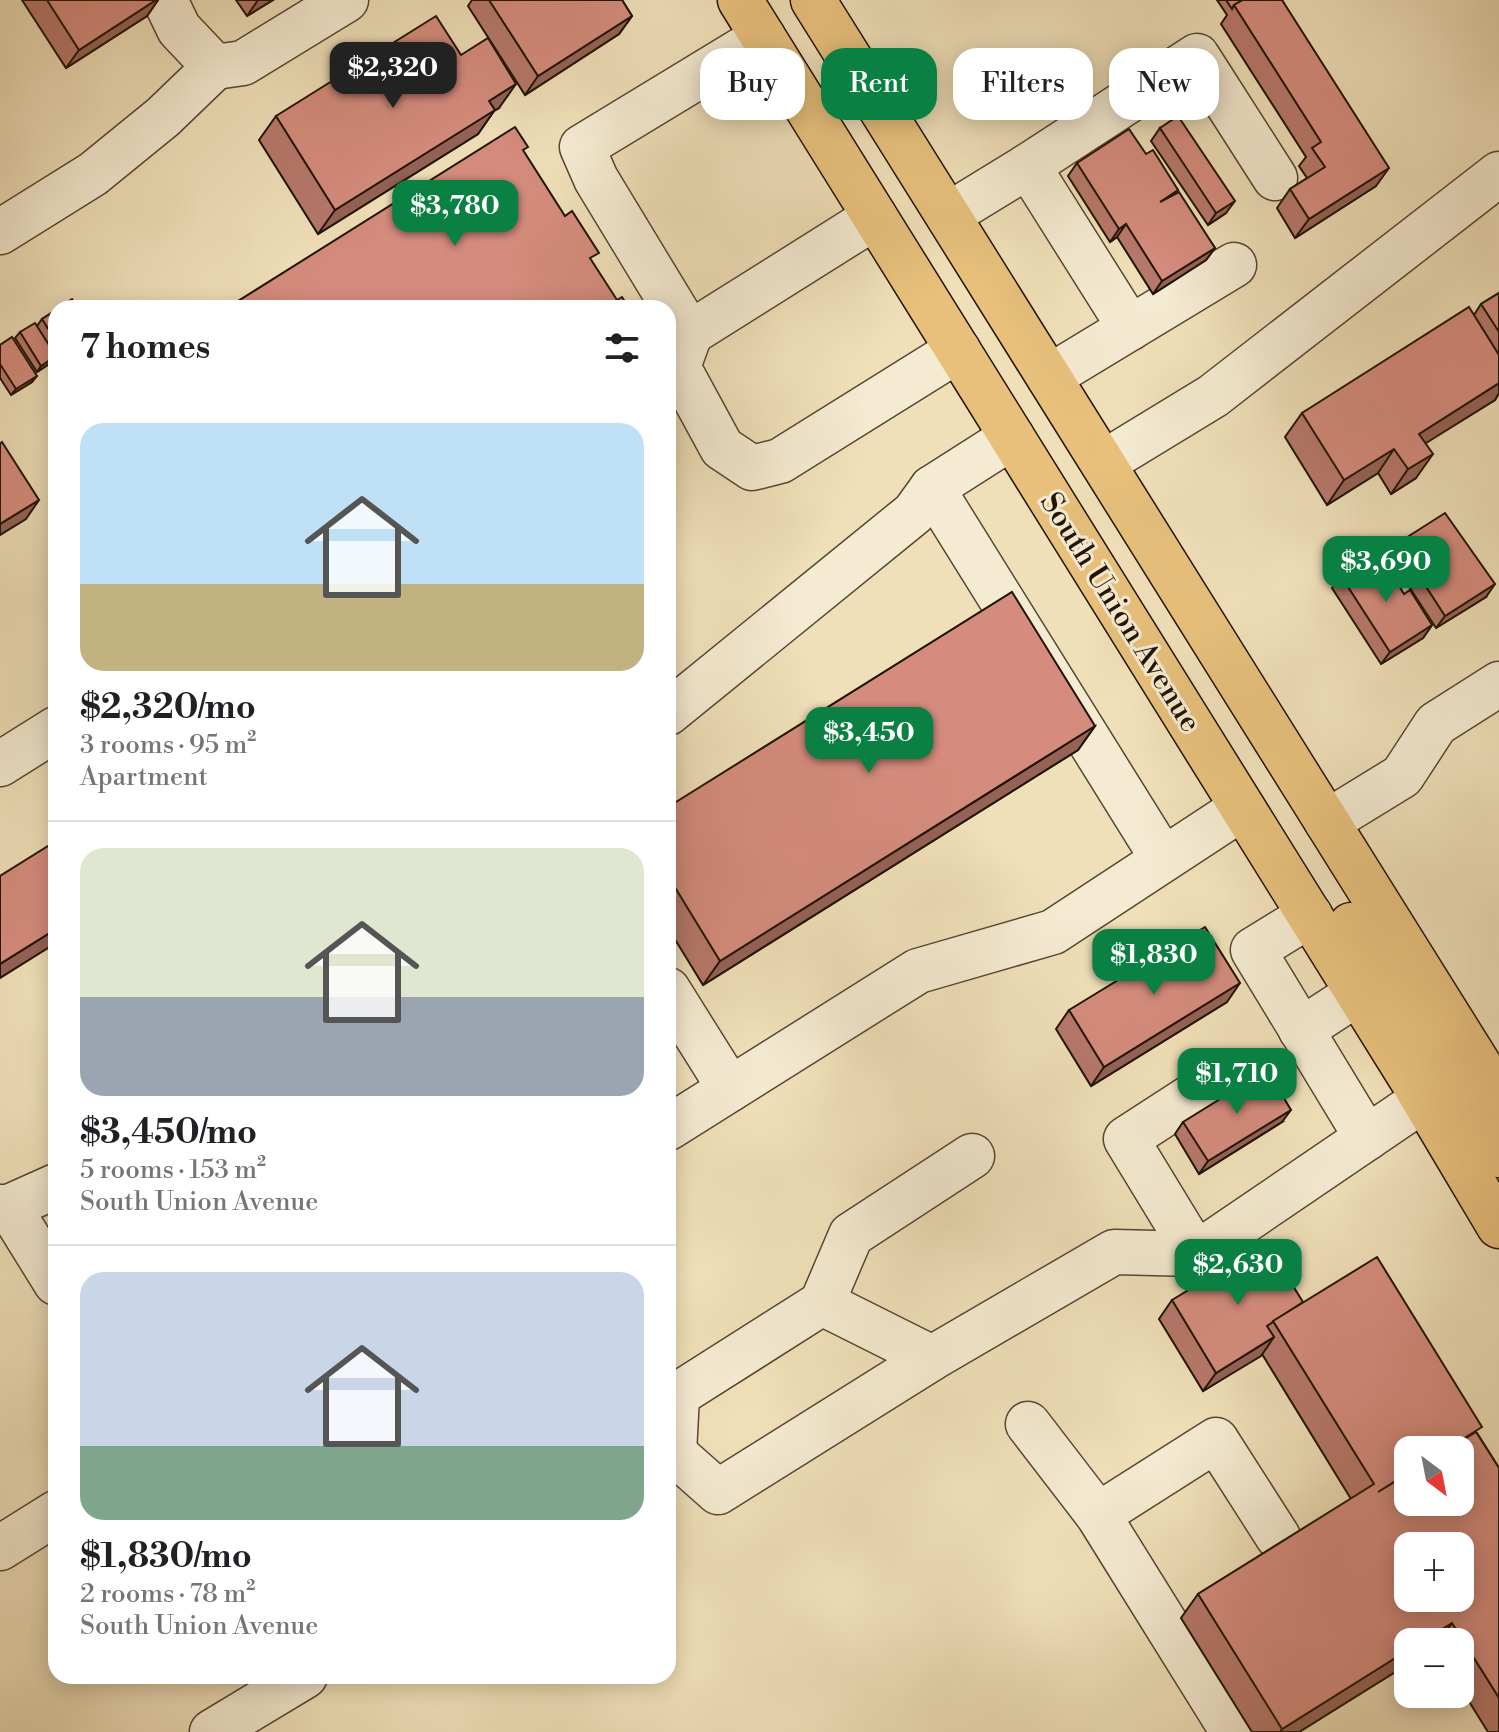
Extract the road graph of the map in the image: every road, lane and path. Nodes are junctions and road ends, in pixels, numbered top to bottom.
1 (165, 0) edge
2 (346, 0) edge
3 (740, 0) edge
4 (813, 0) edge
5 (769, 18) edge
6 (844, 48) edge
7 (215, 67) junction
8 (821, 73) edge
9 (889, 120) edge
10 (1028, 166) junction
11 (1499, 174) edge
12 (1275, 178) dead end
13 (948, 215) junction
14 (875, 217) junction
15 (0, 232) edge
16 (1234, 265) dead end
17 (658, 300) edge
18 (1130, 328) junction
19 (679, 340) edge
20 (958, 350) junction
21 (1049, 377) junction
22 (1012, 437) junction
23 (1103, 463) junction
24 (932, 488) junction
25 (1084, 553) junction
26 (1499, 684) edge
27 (676, 706) edge
28 (48, 734) edge
29 (0, 764) edge
30 (1242, 808) junction
31 (1327, 822) junction
32 (1163, 859) junction
33 (1310, 915) junction
34 (1358, 993) junction
35 (676, 1003) edge
36 (1301, 1030) junction
37 (1228, 1073) dead end
38 (730, 1089) junction
39 (1499, 1097) edge
40 (1424, 1099) junction
41 (676, 1123) edge
42 (1367, 1138) junction
43 (1499, 1155) edge
44 (972, 1156) dead end
45 (48, 1189) edge
46 (4, 1207) edge
47 (1499, 1226) edge
48 (1196, 1254) junction
49 (48, 1271) edge
50 (822, 1303) junction
51 (932, 1358) junction
52 (676, 1405) edge
53 (1028, 1424) dead end
54 (676, 1459) edge
55 (1098, 1515) junction
56 (48, 1518) edge
57 (1278, 1537) dead end
58 (0, 1548) edge
59 (292, 1684) edge
60 (212, 1732) edge
61 (1233, 1732) edge

1 - 7 lane
2 - 7 lane
3 - 5 main road, South Union Avenue
4 - 6 main road
5 - 8 main road
5 - 14 main road, South Union Avenue
5 - 17 lane
7 - 15 lane
9 - 13 main road
10 - 12 lane
10 - 13 lane
10 - 18 lane
11 - 23 lane
13 - 21 main road
14 - 19 lane
14 - 20 main road, South Union Avenue
14 - 23 main road
16 - 18 lane
18 - 21 lane
19 - 20 lane
20 - 22 main road, South Union Avenue
21 - 23 main road
22 - 24 lane
22 - 25 main road, South Union Avenue
23 - 31 main road
24 - 27 lane
24 - 32 lane
25 - 30 main road, South Union Avenue
25 - 31 main road
26 - 31 lane
28 - 29 lane
30 - 32 lane
30 - 33 main road, South Union Avenue
31 - 39 main road
32 - 38 lane
33 - 34 main road, South Union Avenue
33 - 36 lane
33 - 43 main road
34 - 36 lane
34 - 40 main road, South Union Avenue
35 - 38 lane
36 - 42 lane
37 - 48 lane
38 - 41 lane
40 - 42 lane
40 - 47 main road, South Union Avenue
42 - 48 lane
44 - 50 lane
45 - 46 lane
46 - 49 lane
48 - 51 lane
50 - 51 lane
50 - 52 lane
51 - 54 lane
53 - 55 lane
55 - 57 lane
55 - 61 lane
56 - 58 lane
59 - 60 lane

